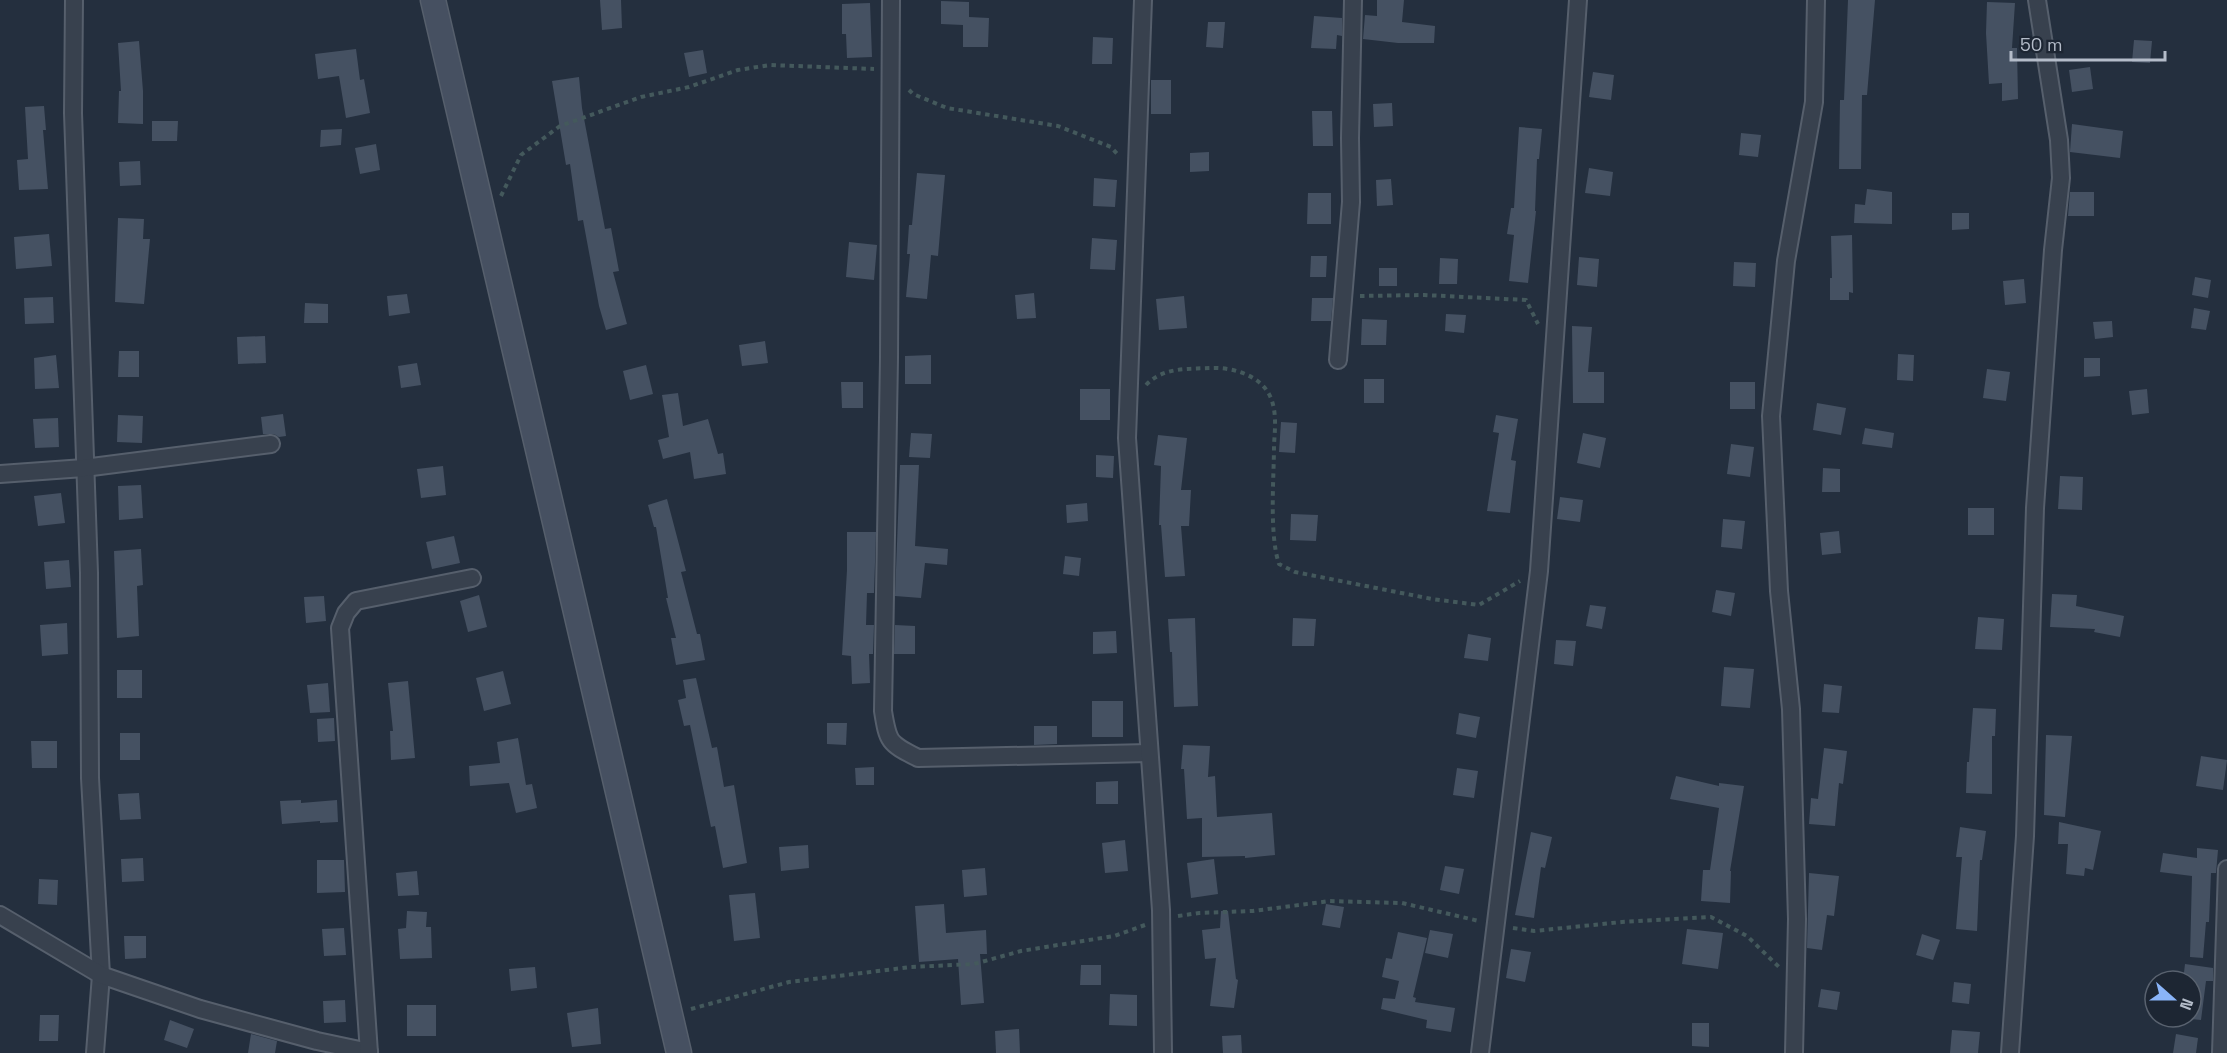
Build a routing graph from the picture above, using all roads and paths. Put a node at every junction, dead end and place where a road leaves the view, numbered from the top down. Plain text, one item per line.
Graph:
1 (74, 0) edge
2 (433, 0) edge
3 (891, 0) edge
4 (1143, 0) edge
5 (1353, 0) edge
6 (1578, 0) edge
7 (1816, 0) edge
8 (2037, 0) edge
9 (890, 70) junction
10 (1138, 178) junction
11 (501, 196) dead end
12 (1344, 290) junction
13 (1553, 351) junction
14 (1338, 360) dead end
15 (1129, 403) junction
16 (271, 444) dead end
17 (84, 468) junction
18 (0, 474) edge
19 (1539, 571) junction
20 (472, 578) dead end
21 (1149, 753) junction
22 (2227, 869) edge
23 (0, 915) edge
24 (1162, 919) junction
25 (1495, 925) junction
26 (101, 975) junction
27 (1796, 983) junction
28 (670, 1014) junction
29 (369, 1052) edge
30 (95, 1053) edge
31 (679, 1053) edge
32 (1163, 1053) edge
33 (1480, 1053) edge
34 (1794, 1053) edge
35 (2010, 1053) edge
36 (2221, 1053) edge

1 - 17 street
2 - 28 main road
3 - 9 street
4 - 10 street
5 - 12 street
6 - 13 street
7 - 27 street
8 - 35 street
9 - 10 path
9 - 11 path
9 - 21 street
10 - 15 street
12 - 13 path
12 - 14 street
13 - 19 street
15 - 19 path
15 - 21 street
16 - 17 street
17 - 18 street
17 - 26 street
19 - 25 street
20 - 29 street
21 - 24 street
22 - 36 street
23 - 26 street
24 - 25 path
24 - 28 path
24 - 32 street
25 - 27 path
25 - 33 street
26 - 29 street
26 - 30 street
27 - 34 street
28 - 31 main road

